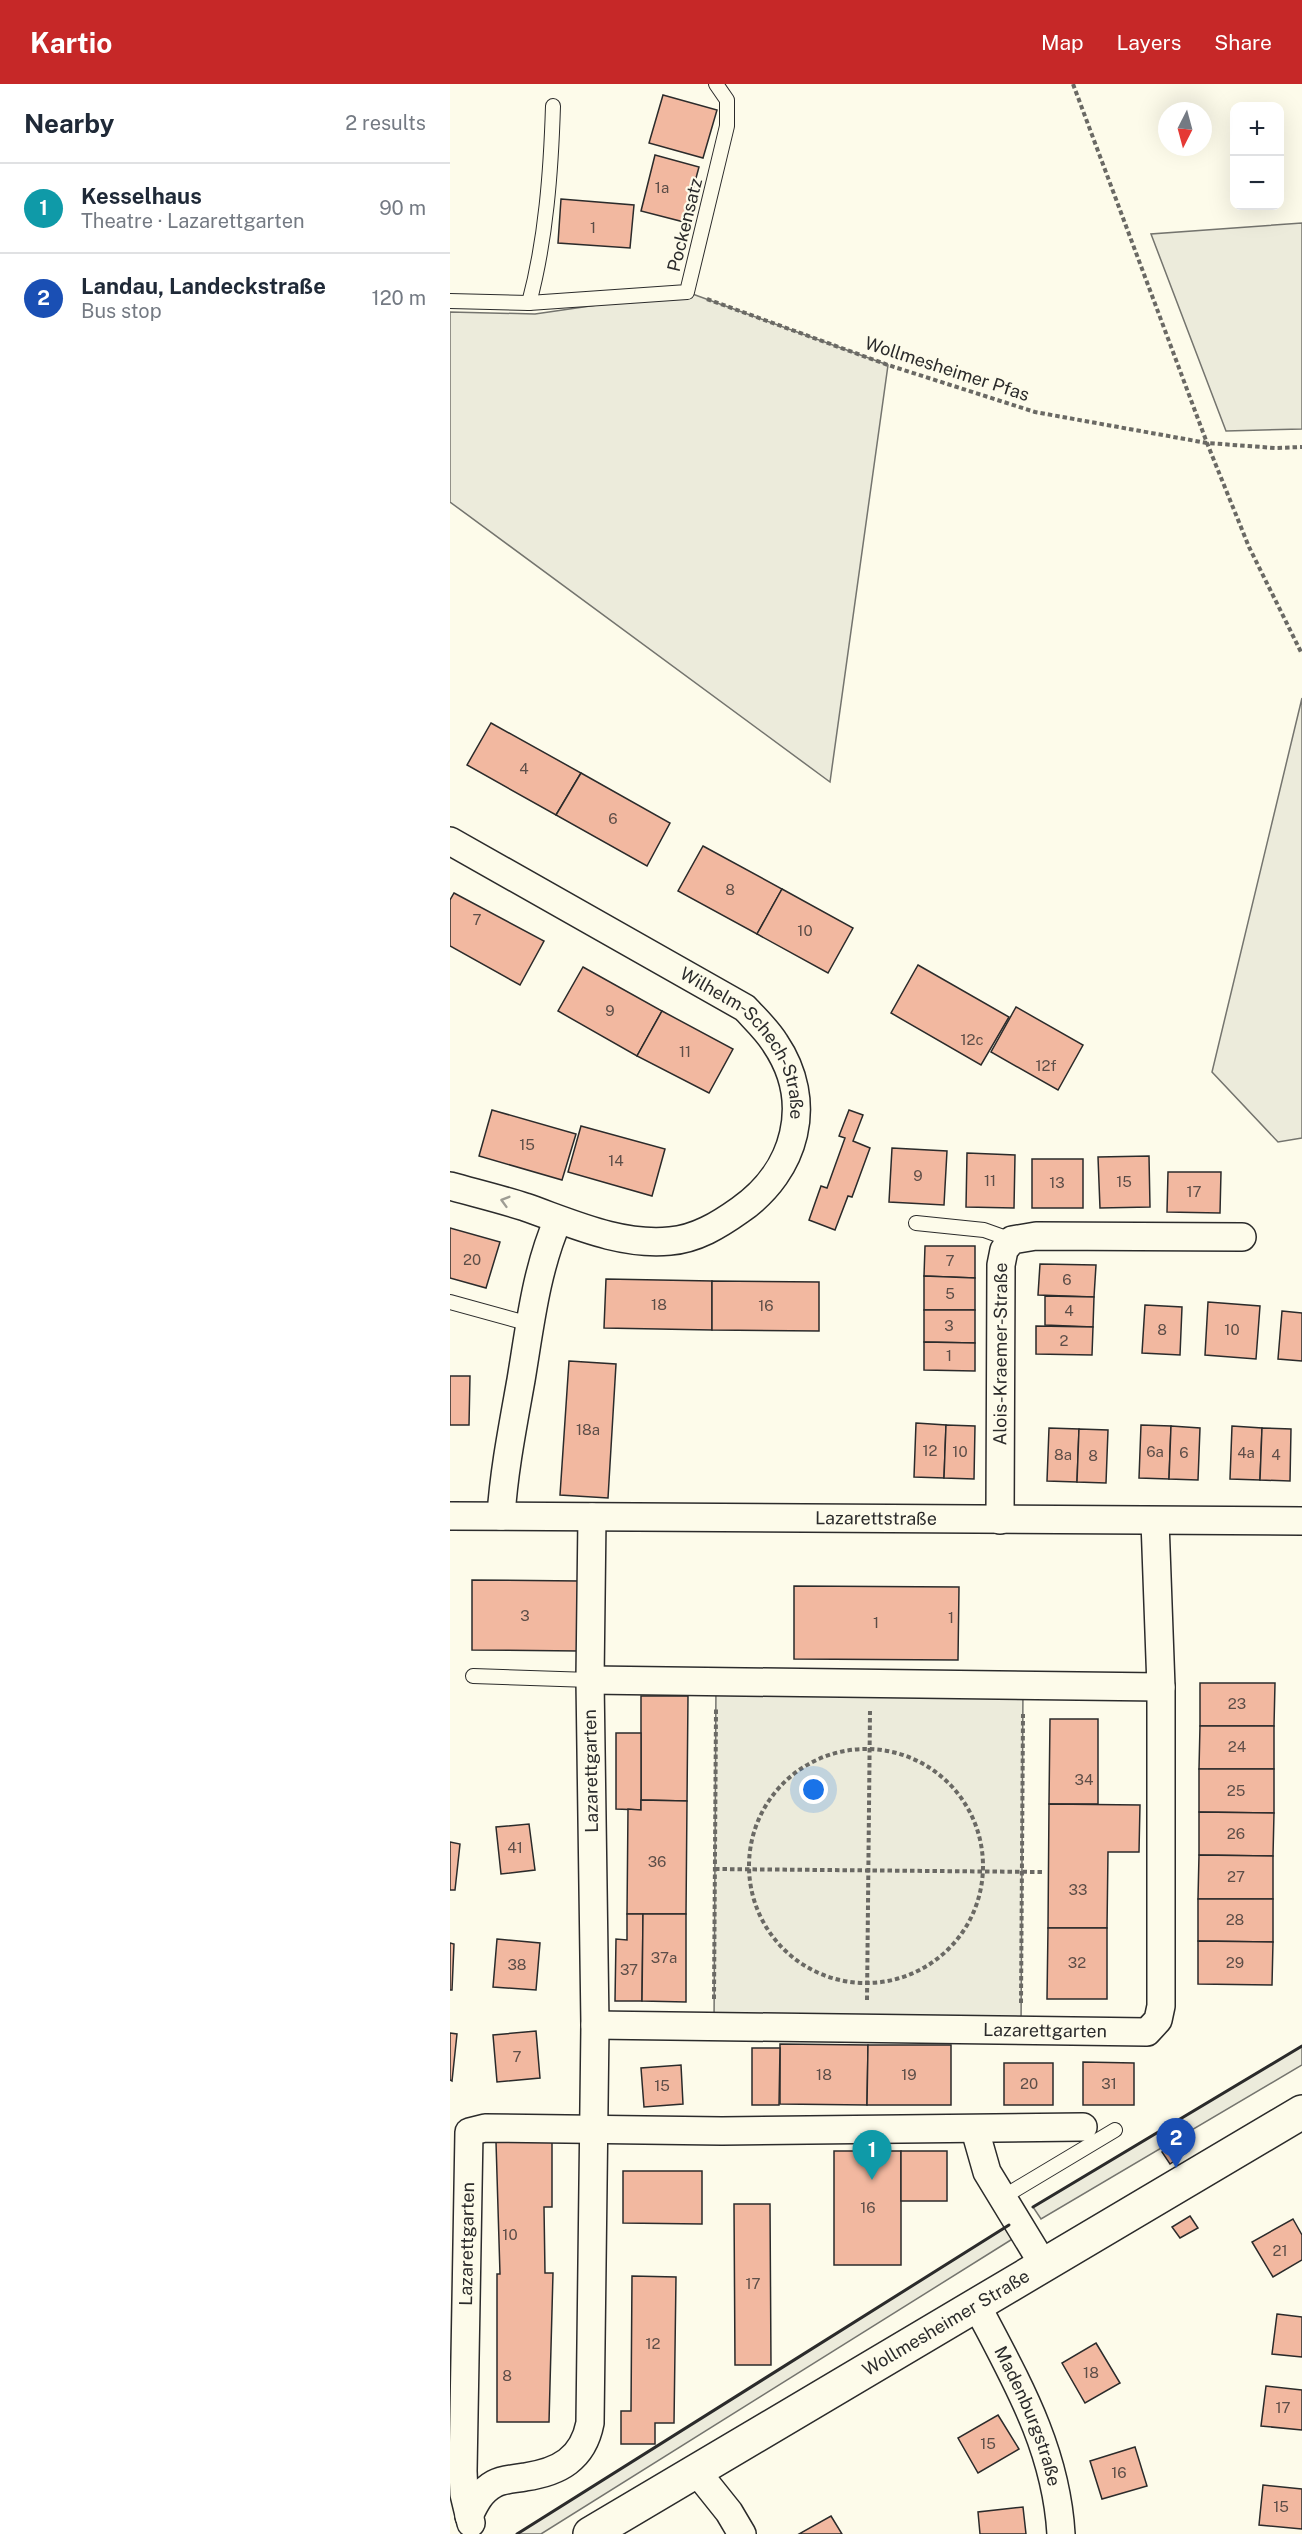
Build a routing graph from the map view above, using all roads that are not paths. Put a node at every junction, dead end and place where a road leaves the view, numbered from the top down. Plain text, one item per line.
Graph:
1 (716, 84) edge
2 (553, 106) dead end
3 (450, 301) edge
4 (529, 303) junction
5 (450, 841) edge
6 (450, 1186) edge
7 (558, 1220) junction
8 (916, 1223) dead end
9 (1242, 1237) dead end
10 (1012, 1240) junction
11 (450, 1302) edge
12 (530, 1324) junction
13 (450, 1516) edge
14 (501, 1516) junction
15 (592, 1517) junction
16 (1000, 1520) junction
17 (1155, 1521) junction
18 (1302, 1521) edge
19 (473, 1676) dead end
20 (590, 1680) junction
21 (1161, 1688) junction
22 (594, 2025) junction
23 (1302, 2112) edge
24 (1083, 2127) dead end
25 (594, 2130) junction
26 (975, 2130) junction
27 (1115, 2130) dead end
28 (1003, 2197) junction
29 (1043, 2264) junction
30 (976, 2304) junction
31 (697, 2472) junction
32 (472, 2525) edge
33 (590, 2534) edge
34 (742, 2534) edge
35 (1060, 2534) edge

1 - 4 lane, Pockensatz
2 - 4 lane
3 - 4 lane, Pockensatz
5 - 7 street, Wilhelm-Schech-Straße
7 -> 6 street, Wilhelm-Schech-Straße
7 - 12 street
8 - 10 lane
9 - 10 street, Alois-Kraemer-Straße
10 - 16 street, Alois-Kraemer-Straße
11 - 12 lane
12 - 14 street
13 - 14 street, Lazarettstraße
14 - 15 street, Lazarettstraße
15 - 16 street, Lazarettstraße
15 - 20 street, Lazarettgarten
16 - 17 street, Lazarettstraße
17 - 18 street, Lazarettstraße
17 - 21 street, Lazarettgarten
19 - 20 lane
20 - 21 street
20 - 22 street, Lazarettgarten
21 - 22 street, Lazarettgarten
22 - 25 street, Lazarettgarten
23 - 29 main road, Wollmesheimer Straße
24 - 26 street, Lazarettgarten
25 - 26 street, Lazarettgarten
25 - 32 street, Lazarettgarten
25 - 32 street, Lazarettgarten
26 - 28 street
27 - 28 lane
28 - 29 street
29 - 30 main road, Wollmesheimer Straße
30 - 31 main road, Wollmesheimer Straße
30 - 35 street, Madenburgstraße
31 - 33 main road, Wollmesheimer Straße
31 - 34 street

